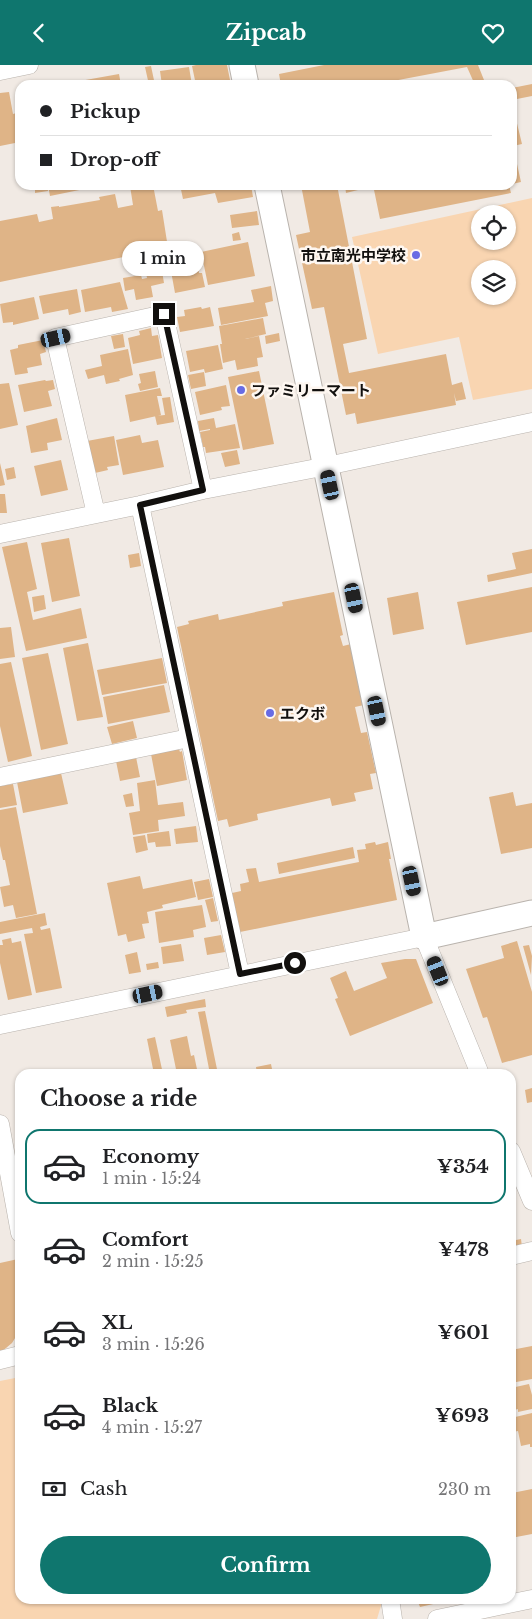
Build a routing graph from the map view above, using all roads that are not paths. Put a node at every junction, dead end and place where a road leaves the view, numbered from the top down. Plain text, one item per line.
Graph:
1 (242, 65) edge
2 (245, 80) edge
3 (269, 190) edge
4 (532, 422) edge
5 (327, 466) junction
6 (203, 490) junction
7 (140, 505) junction
8 (96, 514) junction
9 (0, 535) edge
10 (189, 738) junction
11 (0, 777) edge
12 (532, 913) edge
13 (424, 937) junction
14 (240, 974) junction
15 (0, 1025) edge
16 (478, 1069) edge
17 (0, 1124) edge
18 (516, 1163) edge
19 (532, 1201) edge
20 (15, 1206) edge
21 (532, 1251) edge
22 (516, 1255) edge
23 (15, 1356) edge
24 (0, 1360) edge
25 (532, 1599) edge
26 (516, 1602) edge
27 (391, 1604) edge
28 (508, 1604) edge
29 (394, 1619) edge
30 (437, 1619) edge

1 - 2 street
3 - 5 street
4 - 5 street
5 - 6 street
5 - 13 street
6 - 7 street
6 - 8 street
7 - 8 street
7 - 10 street
8 - 9 street
10 - 11 street
10 - 14 street
12 - 13 street
13 - 14 street
13 - 16 street
14 - 15 street
17 - 20 street
18 - 19 street
21 - 22 street
23 - 24 street
25 - 26 street
27 - 29 street
28 - 30 street

